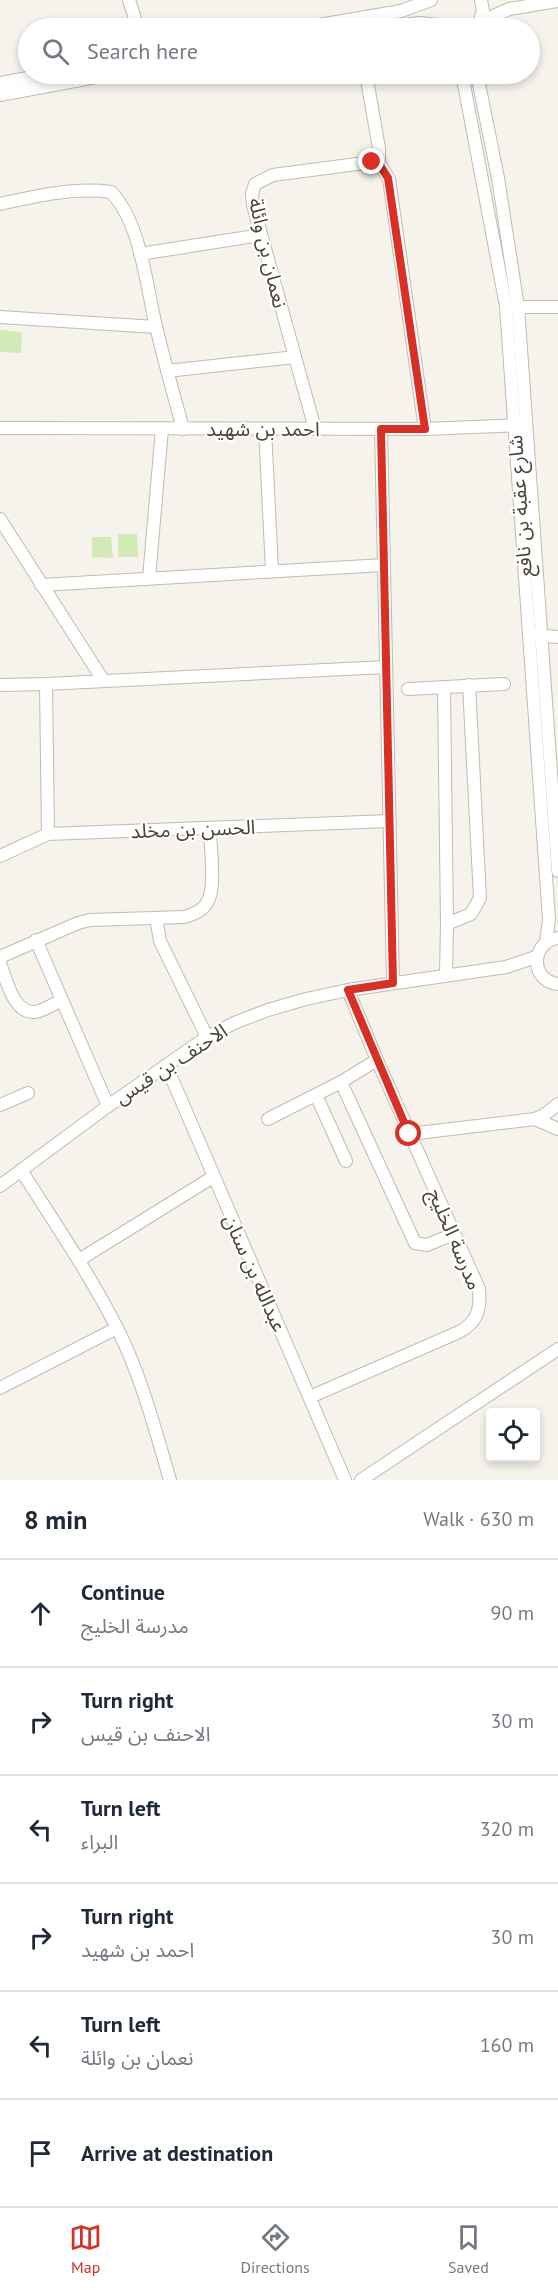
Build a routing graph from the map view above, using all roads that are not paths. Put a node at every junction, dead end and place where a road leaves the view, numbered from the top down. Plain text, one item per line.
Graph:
1 (129, 0) edge
2 (433, 0) edge
3 (482, 0) edge
4 (558, 1) edge
5 (135, 18) edge
6 (360, 18) edge
7 (434, 18) edge
8 (481, 18) edge
9 (493, 18) edge
10 (18, 80) edge
11 (0, 83) edge
12 (56, 84) edge
13 (368, 84) edge
14 (464, 84) edge
15 (479, 84) edge
16 (0, 94) edge
17 (379, 164) junction
18 (0, 204) edge
19 (261, 235) junction
20 (140, 254) junction
21 (512, 307) junction
22 (558, 307) edge
23 (0, 317) edge
24 (156, 327) junction
25 (295, 357) junction
26 (167, 371) junction
27 (520, 425) junction
28 (0, 428) edge
29 (162, 429) junction
30 (183, 429) junction
31 (265, 429) junction
32 (315, 429) junction
33 (381, 429) junction
34 (425, 429) junction
35 (0, 519) edge
36 (384, 565) junction
37 (272, 571) junction
38 (149, 579) junction
39 (41, 585) junction
40 (528, 631) junction
41 (542, 637) junction
42 (558, 637) edge
43 (386, 667) junction
44 (103, 680) junction
45 (1, 682) edge
46 (46, 684) junction
47 (504, 684) dead end
48 (469, 685) junction
49 (444, 687) junction
50 (408, 689) dead end
51 (390, 821) junction
52 (210, 828) junction
53 (48, 834) junction
54 (0, 856) edge
55 (558, 871) edge
56 (156, 918) junction
57 (447, 924) junction
58 (36, 940) junction
59 (552, 940) edge
60 (0, 957) edge
61 (536, 957) junction
62 (0, 963) edge
63 (506, 968) junction
64 (538, 970) junction
65 (446, 975) junction
66 (393, 983) junction
67 (556, 987) edge
68 (348, 990) junction
69 (62, 1000) junction
70 (207, 1037) junction
71 (377, 1060) junction
72 (166, 1065) junction
73 (341, 1082) junction
74 (28, 1093) dead end
75 (316, 1095) junction
76 (558, 1104) edge
77 (0, 1105) edge
78 (108, 1106) junction
79 (268, 1119) dead end
80 (534, 1119) junction
81 (558, 1129) edge
82 (409, 1134) junction
83 (346, 1161) dead end
84 (21, 1170) junction
85 (213, 1177) junction
86 (0, 1186) edge
87 (454, 1233) junction
88 (79, 1260) junction
89 (117, 1328) junction
90 (556, 1353) edge
91 (0, 1388) edge
92 (310, 1397) junction
93 (170, 1480) edge
94 (345, 1480) edge
95 (361, 1480) edge

1 - 5 street
2 - 6 street
2 - 7 street
3 - 8 street
4 - 9 street
10 - 11 street
12 - 16 street
13 - 17 street
14 - 21 street, شارع عقبة بن نافع
15 - 21 street, شارع عقبة بن نافع
17 - 19 street, نعمان بن وائلة
17 - 34 street
18 - 20 street
19 - 20 street
19 - 25 street, نعمان بن وائلة
20 - 24 street
21 - 22 street
21 - 27 street, شارع عقبة بن نافع
23 - 24 street
24 - 26 street
25 - 26 street
25 - 32 street, نعمان بن وائلة
26 - 30 street
27 - 34 street, احمد بن شهيد
27 - 40 street, شارع عقبة بن نافع
27 - 41 street, شارع عقبة بن نافع
28 - 29 street, احمد بن شهيد
29 - 30 street, احمد بن شهيد
29 - 38 street
30 - 31 street, احمد بن شهيد
31 - 32 street, احمد بن شهيد
31 - 37 street
32 - 33 street, احمد بن شهيد
33 - 34 street, احمد بن شهيد
33 - 36 street
35 - 39 street
36 - 37 street
36 - 43 street
37 - 38 street
38 - 39 street
39 - 44 street
40 - 41 street
40 - 59 street, شارع عقبة بن نافع
41 - 42 street
41 - 55 street, شارع عقبة بن نافع
43 - 44 street
43 - 51 street
44 - 46 street
45 - 46 street
46 - 53 street
47 - 48 street
48 - 49 street
48 - 57 street
49 - 50 street
49 - 57 street
51 - 52 street, الحسن بن مخلد
51 - 66 street
52 - 53 street, الحسن بن مخلد
52 - 56 street
53 - 54 street, الحسن بن مخلد
56 - 58 street
56 - 70 street
57 - 65 street
58 - 60 street
58 - 69 street
59 - 61 street
61 - 63 street, الاحنف بن قيس
61 - 64 street
62 - 69 street
63 - 64 street, الاحنف بن قيس
63 - 65 street, الاحنف بن قيس
64 - 67 street
65 - 66 street, الاحنف بن قيس
66 - 68 street, الاحنف بن قيس
68 - 70 street, الاحنف بن قيس
68 - 71 street, مدرسة الخليج
69 - 78 street
70 - 72 street, الاحنف بن قيس
71 - 73 street
71 - 82 street, مدرسة الخليج
72 - 78 street, الاحنف بن قيس
72 - 85 street, عبدالله بن سنان
73 - 75 street
73 - 87 street
74 - 77 street
75 - 79 street
75 - 83 street
76 - 80 street
78 - 84 street, الاحنف بن قيس
80 - 81 street
80 - 82 street
82 - 87 street, مدرسة الخليج
84 - 86 street, الاحنف بن قيس
84 - 88 street
85 - 88 street
85 - 92 street, عبدالله بن سنان
87 - 92 street, مدرسة الخليج
88 - 89 street
89 - 91 street
89 - 93 street
90 - 95 street
92 - 94 street, عبدالله بن سنان

